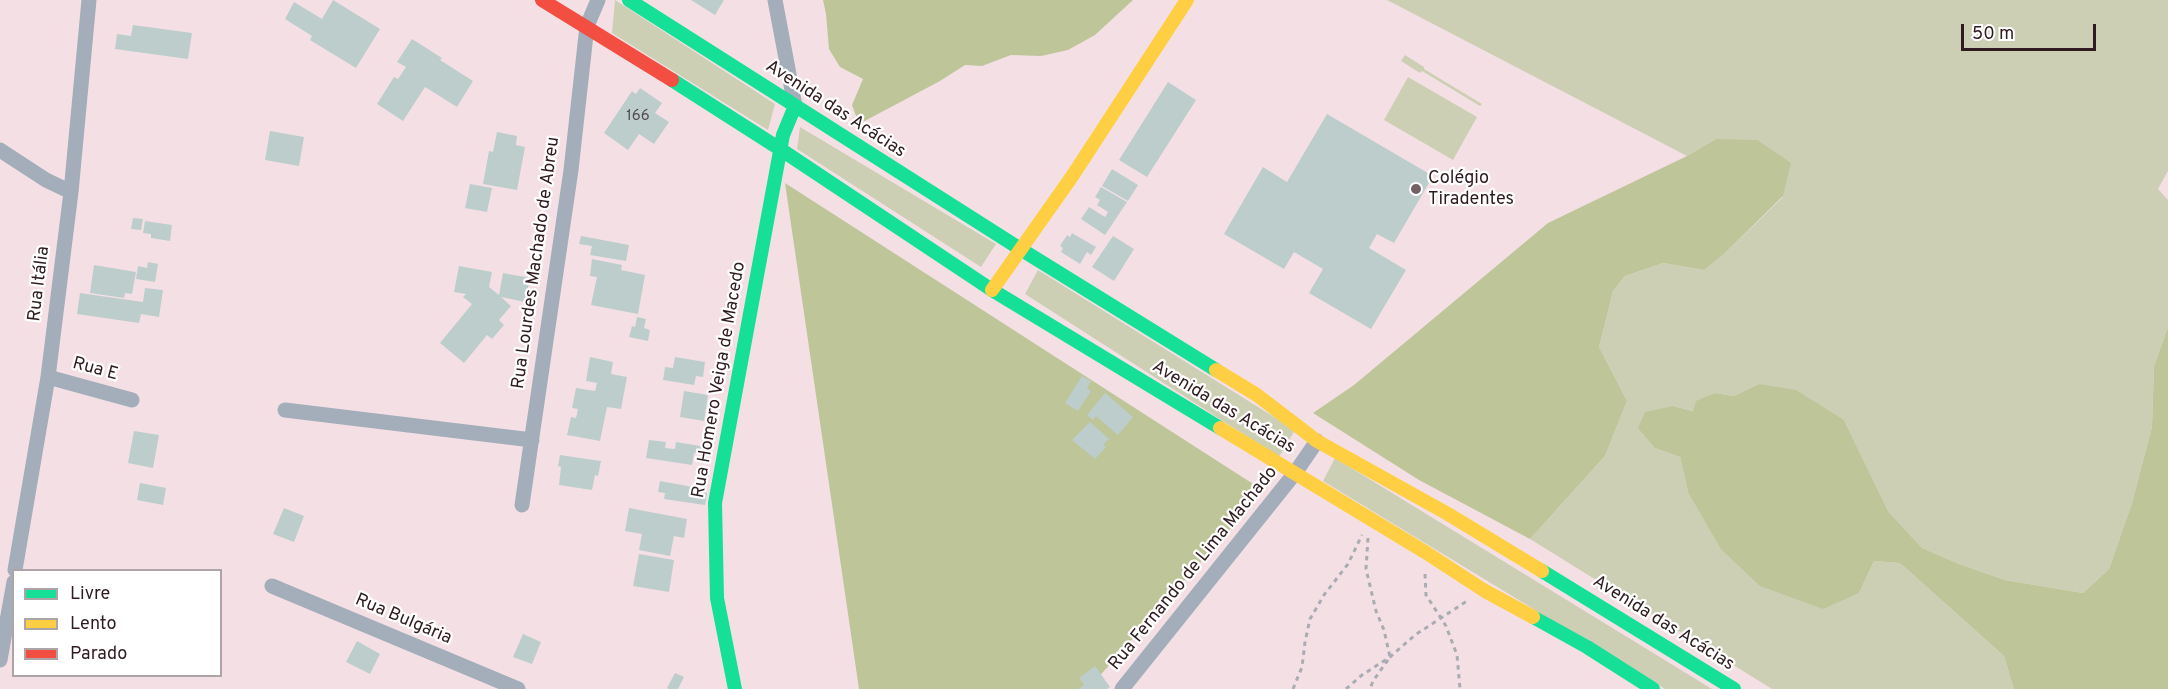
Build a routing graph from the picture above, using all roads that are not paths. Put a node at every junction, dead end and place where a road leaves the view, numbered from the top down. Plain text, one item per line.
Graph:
1 (89, 0) edge
2 (542, 0) edge
3 (598, 0) edge
4 (629, 0) edge
5 (775, 0) edge
6 (1187, 0) edge
7 (587, 26) junction
8 (795, 106) junction
9 (780, 149) junction
10 (0, 150) edge
11 (71, 192) junction
12 (1022, 250) junction
13 (992, 290) junction
14 (48, 377) junction
15 (132, 400) dead end
16 (285, 410) dead end
17 (532, 440) junction
18 (1317, 441) junction
19 (1295, 472) junction
20 (522, 505) dead end
21 (15, 569) edge
22 (272, 586) dead end
23 (12, 593) edge
24 (0, 660) edge
25 (518, 689) edge
26 (735, 689) edge
27 (1122, 689) edge
28 (1653, 689) edge
29 (1734, 689) edge

1 - 11 street, Rua Itália
2 - 7 street, Avenida das Acácias
3 - 7 street, Rua Lourdes Machado de Abreu
4 - 8 street, Avenida das Acácias
5 - 8 street
6 - 12 street
7 - 9 street, Avenida das Acácias
7 - 17 street, Rua Lourdes Machado de Abreu
8 - 9 street
8 - 12 street, Avenida das Acácias
9 - 13 street, Avenida das Acácias
9 - 26 street, Rua Homero Veiga de Macedo
10 - 11 street
11 - 14 street, Rua Itália
12 - 13 street
12 - 18 street, Avenida das Acácias
13 - 19 street, Avenida das Acácias
14 - 15 street, Rua E
14 - 21 street, Rua Itália
16 - 17 street
17 - 20 street, Rua Lourdes Machado de Abreu
18 - 19 street, Rua Fernando de Lima Machado
18 - 29 street, Avenida das Acácias
19 - 27 street, Rua Fernando de Lima Machado
19 - 28 street, Avenida das Acácias
22 - 25 street, Rua Bulgária
23 - 24 street

